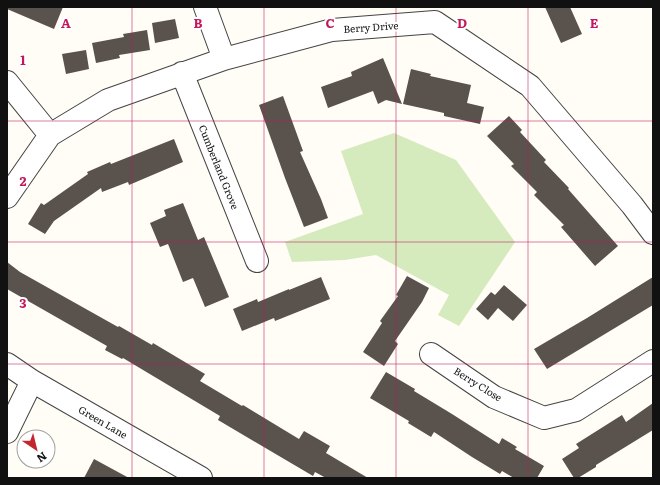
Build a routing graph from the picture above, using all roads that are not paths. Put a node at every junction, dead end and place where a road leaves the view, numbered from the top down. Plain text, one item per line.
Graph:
1 (205, 7) edge
2 (439, 15) edge
3 (224, 59) junction
4 (182, 74) junction
5 (7, 82) edge
6 (50, 135) junction
7 (7, 197) edge
8 (653, 233) edge
9 (257, 261) dead end
10 (432, 354) dead end
11 (653, 361) edge
12 (7, 364) edge
13 (32, 381) junction
14 (7, 432) edge
15 (201, 478) edge

1 - 3 street
2 - 3 street, Berry Drive
2 - 8 street, Berry Drive
3 - 4 street, Berry Drive
4 - 6 street, Berry Drive
4 - 9 street, Cumberland Grove
5 - 6 street
6 - 7 street, Berry Drive
10 - 11 street, Berry Close
12 - 13 street, Green Lane
13 - 14 street
13 - 15 street, Green Lane

